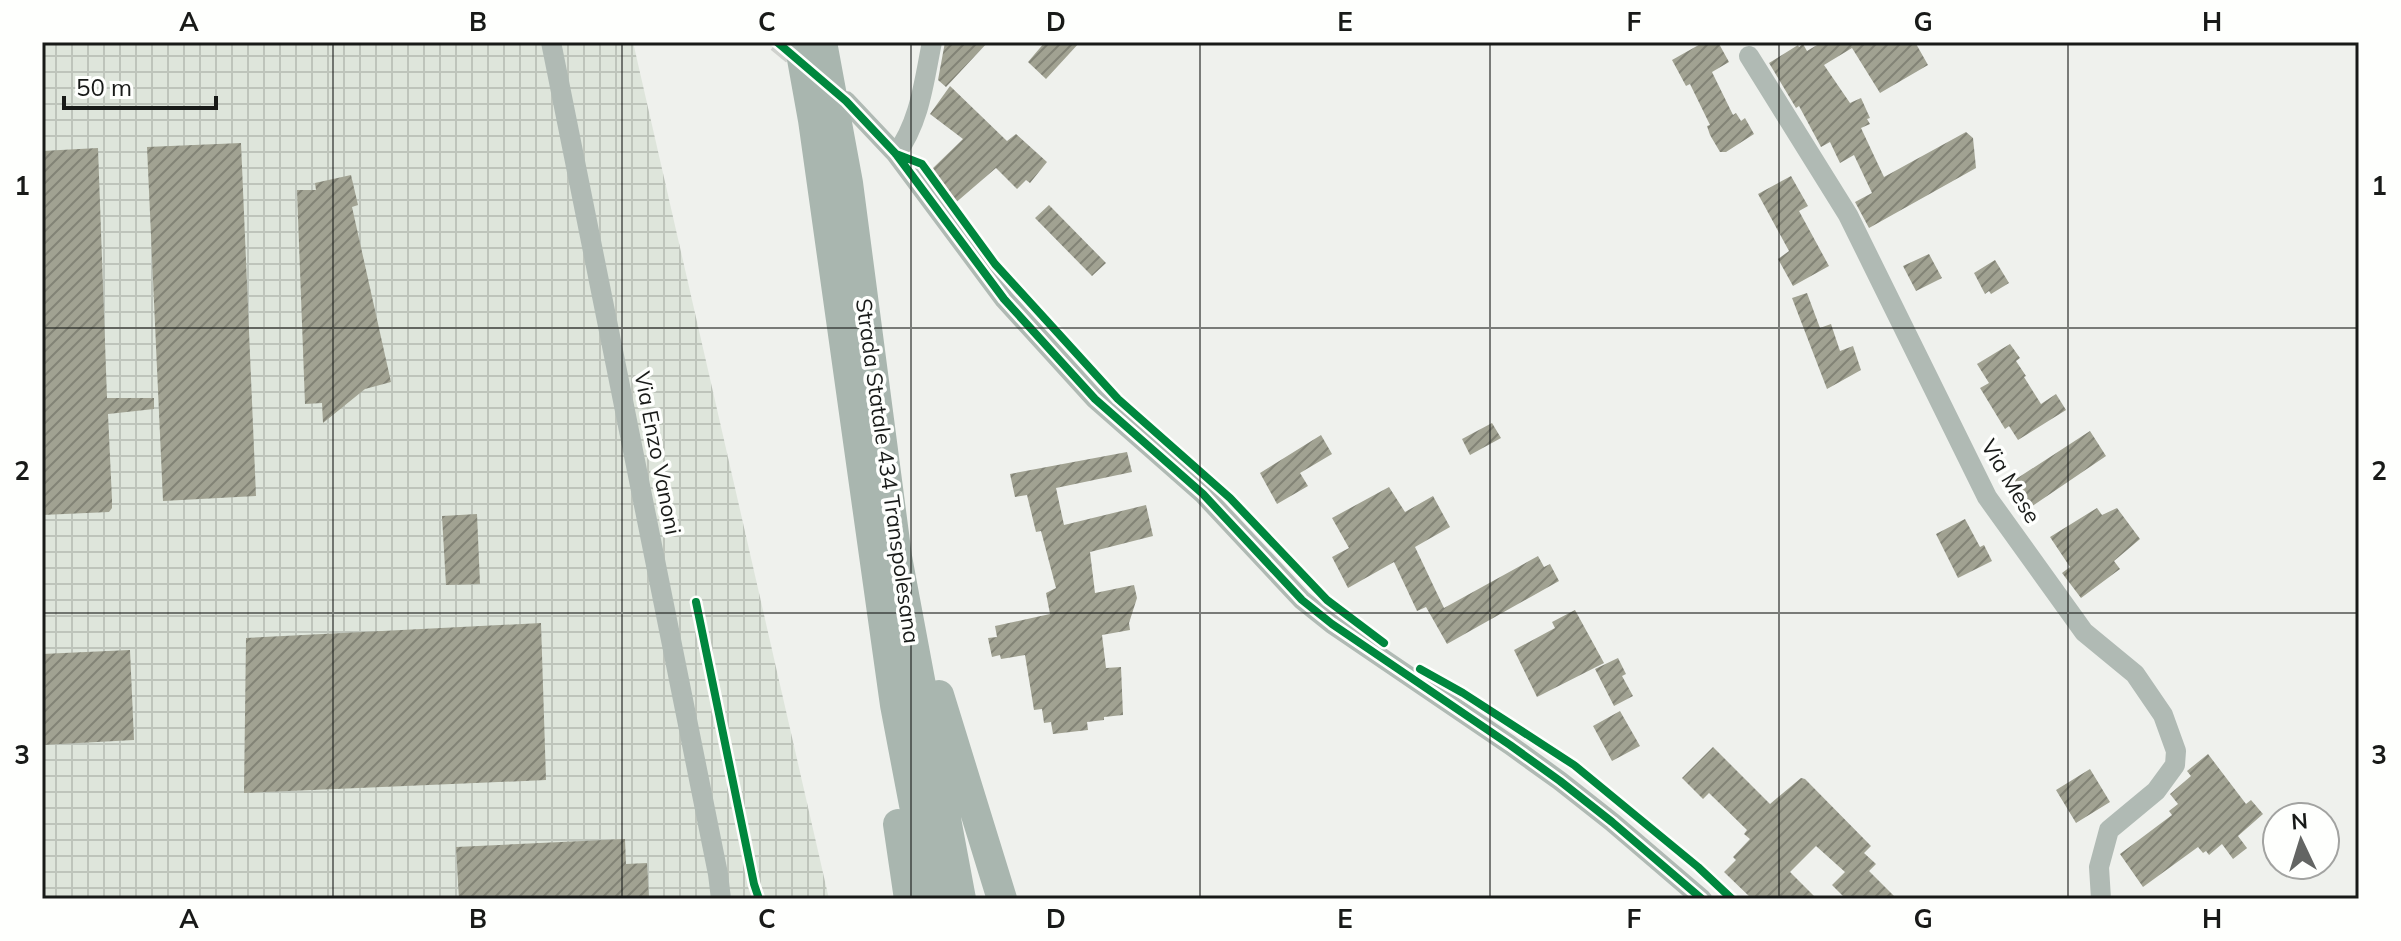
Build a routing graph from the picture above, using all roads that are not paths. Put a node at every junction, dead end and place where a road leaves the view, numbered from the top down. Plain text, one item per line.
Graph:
1 (551, 42) edge
2 (799, 42) tunnel mouth
3 (822, 42) tunnel mouth
4 (932, 42) edge
5 (1749, 56) dead end
6 (846, 101) dead end
7 (896, 154) junction
8 (897, 557) junction
9 (895, 705) junction
10 (724, 899) edge
11 (909, 899) edge
12 (932, 899) edge
13 (961, 899) edge
14 (1002, 899) edge
15 (1702, 899) edge
16 (2101, 899) edge

1 - 10 street, Via Enzo Vanoni
2 - 9 highway, Strada Statale 434 Transpolesana
3 - 8 highway, Strada Statale 434 Transpolesana
4 - 7 street
5 - 16 street, Via Mese
6 - 7 street
7 - 15 street
8 - 13 highway, Strada Statale 434 Transpolesana
8 - 14 highway
9 - 11 highway
9 - 12 highway, Strada Statale 434 Transpolesana

